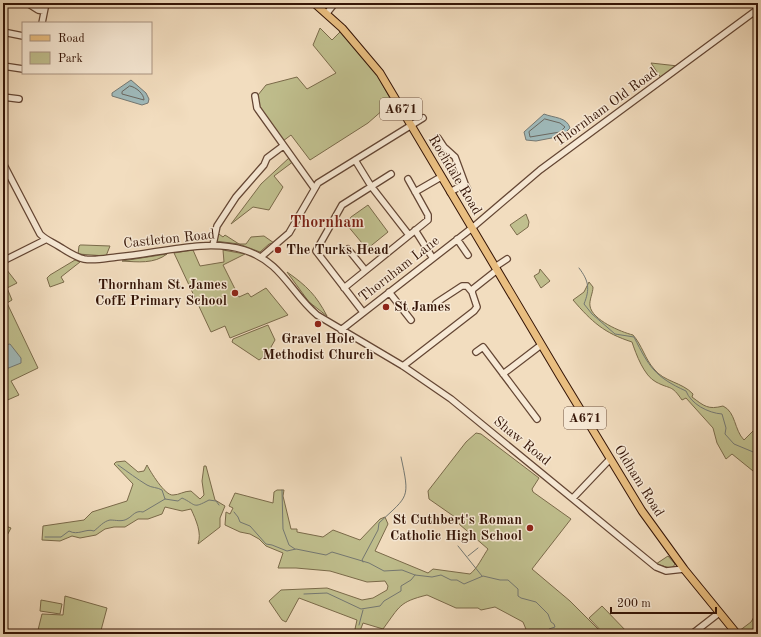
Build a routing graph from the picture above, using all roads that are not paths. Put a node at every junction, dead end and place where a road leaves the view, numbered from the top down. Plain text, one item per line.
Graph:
1 (27, 3) edge
2 (46, 3) edge
3 (314, 3) edge
4 (335, 3) edge
5 (758, 9) edge
6 (44, 11) junction
7 (327, 13) junction
8 (42, 22) edge
9 (3, 32) edge
10 (22, 36) edge
11 (3, 66) edge
12 (22, 70) edge
13 (255, 96) dead end
14 (3, 97) edge
15 (19, 99) dead end
16 (423, 118) dead end
17 (410, 126) junction
18 (438, 138) dead end
19 (283, 146) junction
20 (355, 160) junction
21 (3, 163) edge
22 (391, 174) dead end
23 (441, 177) junction
24 (408, 179) dead end
25 (465, 184) junction
26 (371, 186) junction
27 (314, 188) junction
28 (468, 190) dead end
29 (415, 192) junction
30 (450, 192) junction
31 (472, 228) junction
32 (415, 230) junction
33 (409, 235) junction
34 (457, 239) junction
35 (45, 240) junction
36 (213, 245) junction
37 (348, 249) dead end
38 (468, 256) dead end
39 (432, 257) junction
40 (261, 258) junction
41 (507, 259) dead end
42 (3, 261) edge
43 (496, 268) junction
44 (365, 270) junction
45 (344, 288) junction
46 (389, 292) junction
47 (472, 292) junction
48 (436, 303) dead end
49 (363, 312) junction
50 (408, 319) dead end
51 (341, 330) junction
52 (541, 345) junction
53 (476, 352) dead end
54 (403, 366) junction
55 (503, 374) junction
56 (537, 420) dead end
57 (610, 459) junction
58 (573, 498) junction
59 (684, 569) junction
60 (719, 613) junction
61 (692, 634) edge
62 (737, 634) edge

1 - 6 street
2 - 6 street
3 - 7 main road, Rochdale Road / A671
4 - 7 street
5 - 31 street, Thornham Old Road
6 - 8 street
7 - 17 main road, Rochdale Road / A671
9 - 10 street
11 - 12 street
13 - 19 street
14 - 15 street
16 - 17 street
17 - 20 street
17 - 23 main road, Rochdale Road / A671
18 - 25 street
19 - 27 street
19 - 36 street
20 - 26 street
20 - 27 street
21 - 35 street
22 - 26 street
23 - 29 street
23 - 30 main road, Rochdale Road / A671
24 - 29 street
25 - 28 street
25 - 30 street
26 - 33 street
26 - 45 street
27 - 40 street
29 - 32 street
30 - 31 main road, Rochdale Road / A671
31 - 34 street, Thornham Lane
31 - 43 main road, Oldham Road / A671
32 - 33 street
32 - 39 street
33 - 44 street
34 - 38 street
34 - 39 street, Thornham Lane
35 - 36 street, Castleton Road
35 - 42 street
36 - 40 street, Castleton Road
37 - 44 street
39 - 46 street, Thornham Lane
40 - 51 street, Castleton Road
41 - 43 street
43 - 47 street
43 - 52 main road, Oldham Road / A671
44 - 45 street
45 - 49 street
46 - 49 street, Thornham Lane
46 - 50 street
47 - 48 street
47 - 54 street
49 - 51 street, Thornham Lane
51 - 54 street, Shaw Road
52 - 55 street
52 - 57 main road, Oldham Road / A671
53 - 55 street
54 - 58 street, Shaw Road
55 - 56 street
57 - 58 street
57 - 59 main road, Oldham Road / A671
58 - 59 street, Shaw Road
59 - 60 main road, Oldham Road / A671
60 - 61 street
60 - 62 main road, Oldham Road / A671

